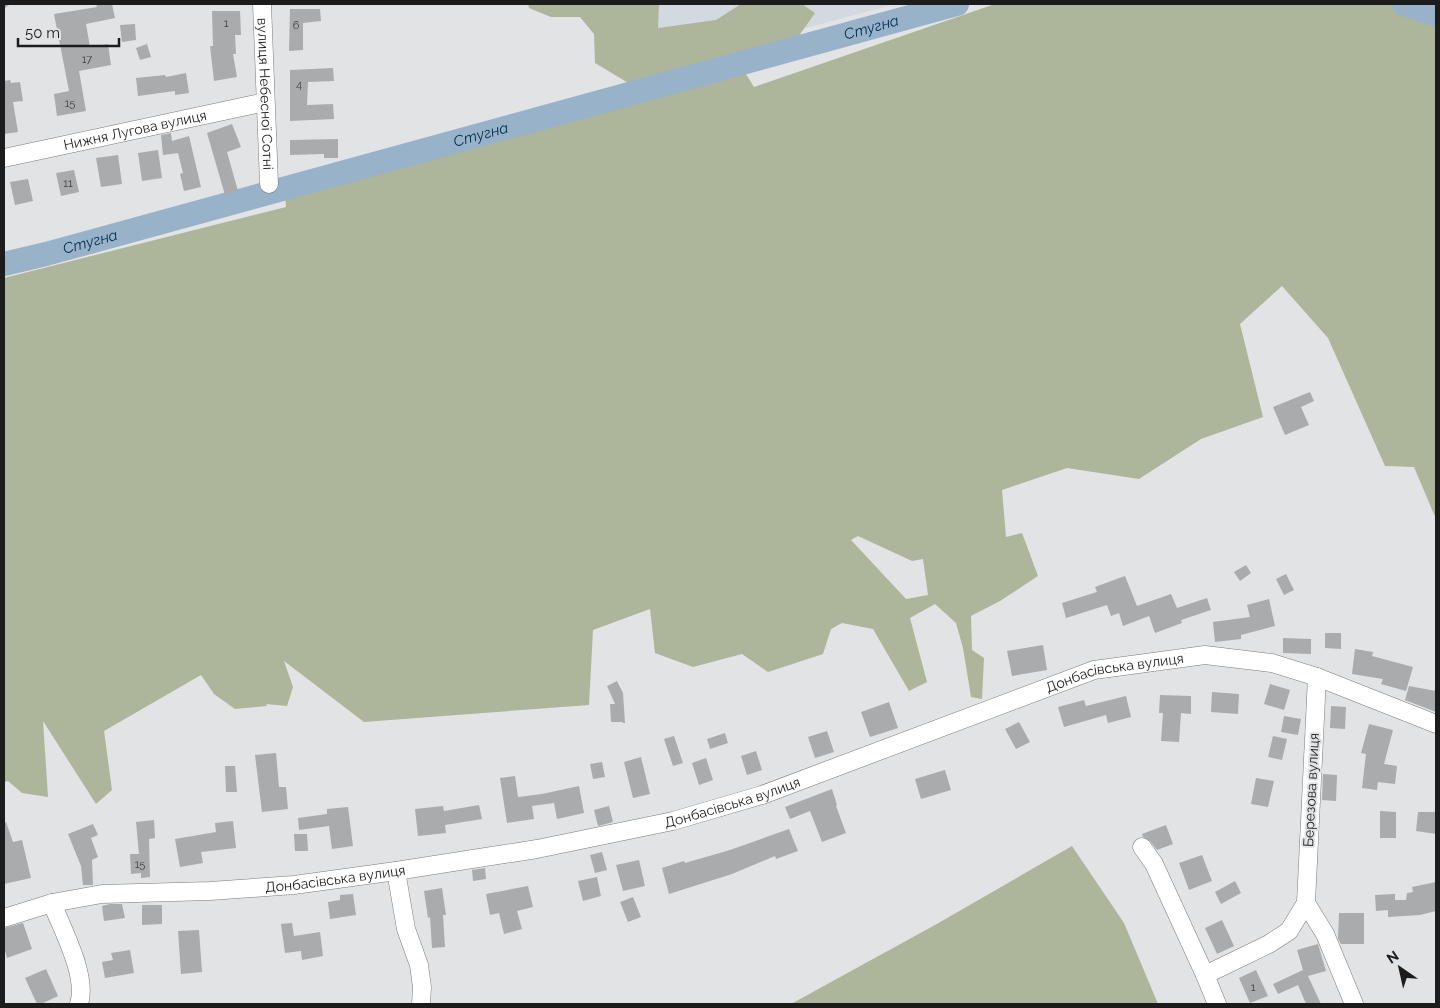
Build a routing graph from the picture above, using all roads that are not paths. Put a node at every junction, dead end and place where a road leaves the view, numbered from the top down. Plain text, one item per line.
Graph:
1 (262, 4) edge
2 (266, 102) junction
3 (4, 158) edge
4 (269, 184) dead end
5 (1317, 677) junction
6 (1436, 724) edge
7 (1142, 847) dead end
8 (396, 871) junction
9 (52, 903) junction
10 (1306, 903) junction
11 (4, 918) edge
12 (1205, 976) junction
13 (79, 1004) edge
14 (421, 1004) edge
15 (1217, 1004) edge
16 (1354, 1004) edge

1 - 2 street, вулиця Небесної Сотні
2 - 3 street, Нижня Лугова вулиця
2 - 4 street, вулиця Небесної Сотні
5 - 6 street, Донбасівська вулиця
5 - 8 street, Донбасівська вулиця
5 - 10 street, Березова вулиця
7 - 12 street
8 - 9 street, Донбасівська вулиця
8 - 14 street
9 - 11 street, Донбасівська вулиця
9 - 13 street
10 - 12 street, Березова вулиця
10 - 16 street
12 - 15 street

